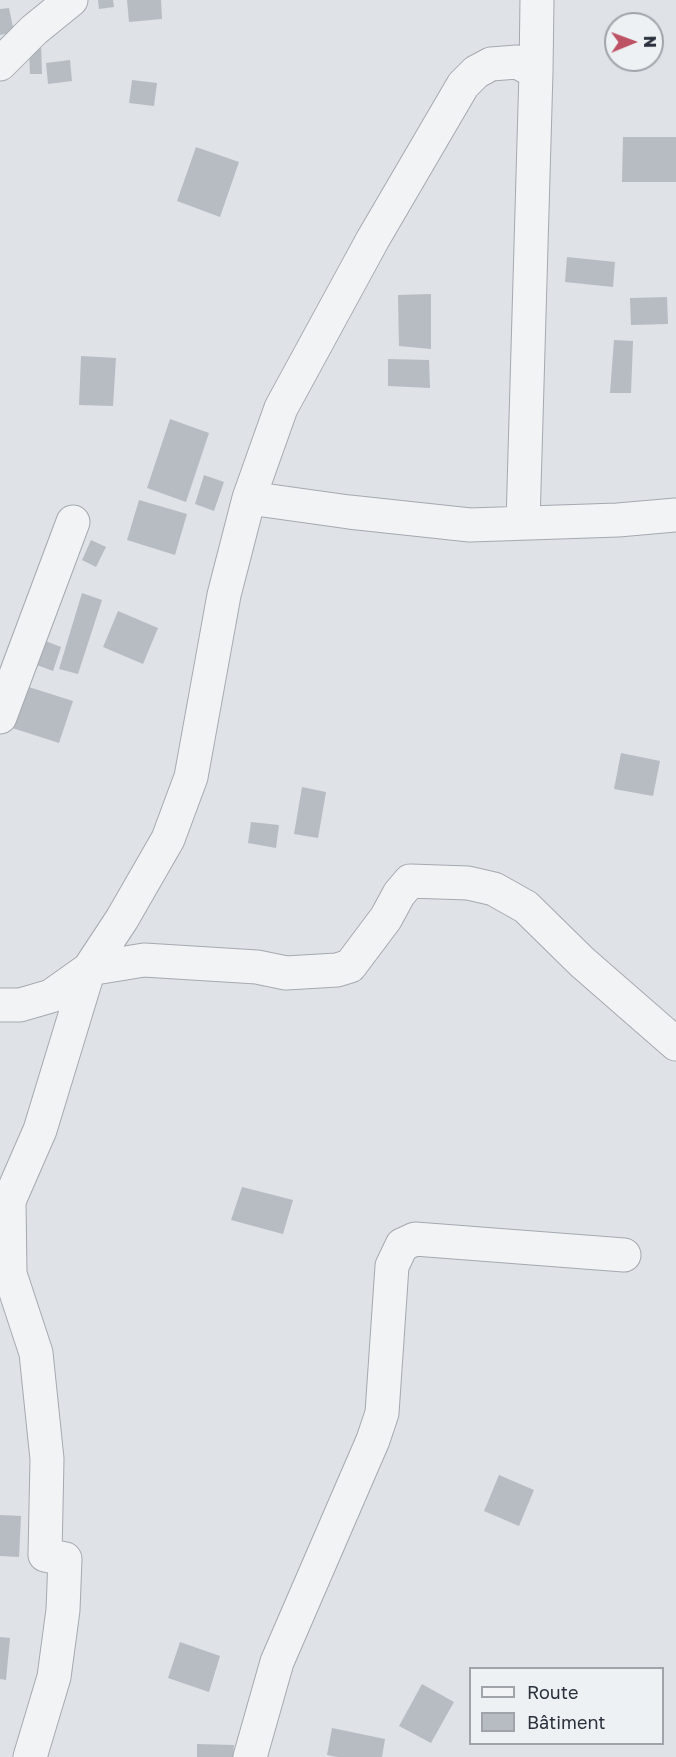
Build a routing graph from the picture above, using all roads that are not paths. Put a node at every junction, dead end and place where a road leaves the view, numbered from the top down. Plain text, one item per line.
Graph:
1 (71, 0) edge
2 (537, 0) edge
3 (0, 64) edge
4 (536, 72) junction
5 (249, 498) junction
6 (676, 515) edge
7 (73, 522) dead end
8 (523, 523) junction
9 (0, 717) edge
10 (89, 969) junction
11 (0, 1005) edge
12 (676, 1044) edge
13 (624, 1255) dead end
14 (30, 1757) edge
15 (250, 1757) edge

1 - 3 street
2 - 4 street
4 - 5 street
4 - 8 street
5 - 8 street
5 - 10 street
6 - 8 street
7 - 9 street
10 - 11 street
10 - 12 street
10 - 14 street
13 - 15 street

